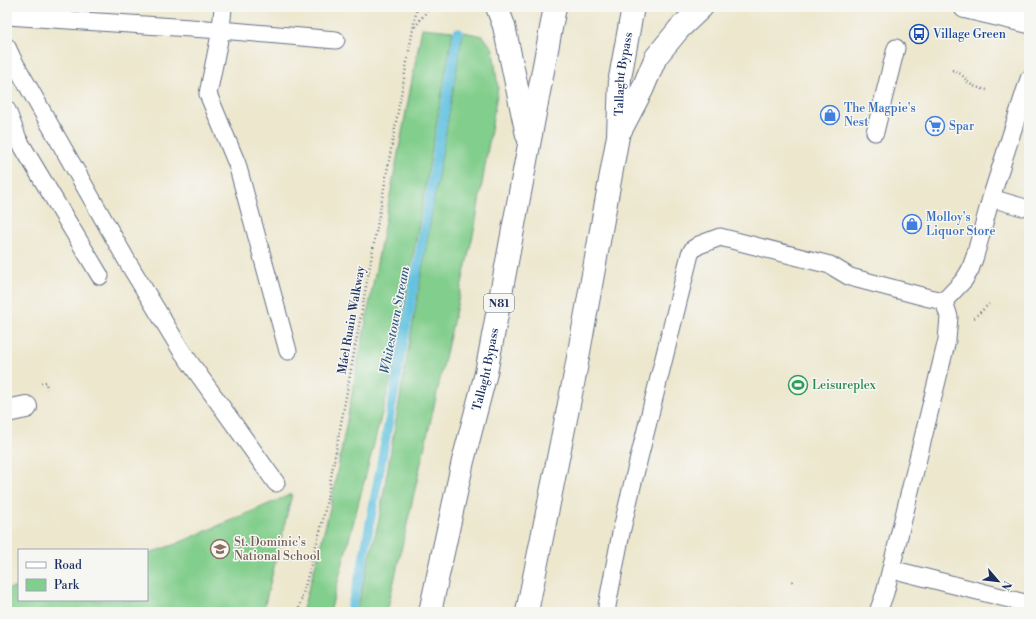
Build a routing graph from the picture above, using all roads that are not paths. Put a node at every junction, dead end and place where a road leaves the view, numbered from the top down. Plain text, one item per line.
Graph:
1 (223, 7) edge
2 (497, 7) edge
3 (555, 7) edge
4 (633, 7) edge
5 (702, 7) edge
6 (965, 7) edge
7 (7, 16) edge
8 (1029, 22) edge
9 (221, 30) junction
10 (336, 40) dead end
11 (7, 47) edge
12 (896, 48) dead end
13 (1029, 79) edge
14 (7, 110) edge
15 (875, 132) dead end
16 (618, 136) junction
17 (529, 144) junction
18 (991, 198) junction
19 (1022, 207) dead end
20 (100, 276) dead end
21 (944, 301) junction
22 (288, 351) dead end
23 (276, 483) dead end
24 (891, 568) junction
25 (1027, 604) edge
26 (430, 612) edge
27 (527, 612) edge
28 (607, 612) edge
29 (878, 612) edge

1 - 9 lane
2 - 17 main road
3 - 17 main road, Tallaght Bypass / N81
4 - 16 main road, Tallaght Bypass
5 - 16 main road
6 - 8 main road
7 - 9 lane
9 - 10 lane
9 - 22 lane
11 - 23 lane
12 - 15 lane
13 - 18 lane
14 - 20 lane
16 - 27 main road, Tallaght Bypass
17 - 26 main road, Tallaght Bypass / N81
18 - 19 lane
18 - 21 lane
21 - 24 lane
21 - 28 lane
24 - 25 lane
24 - 29 lane

